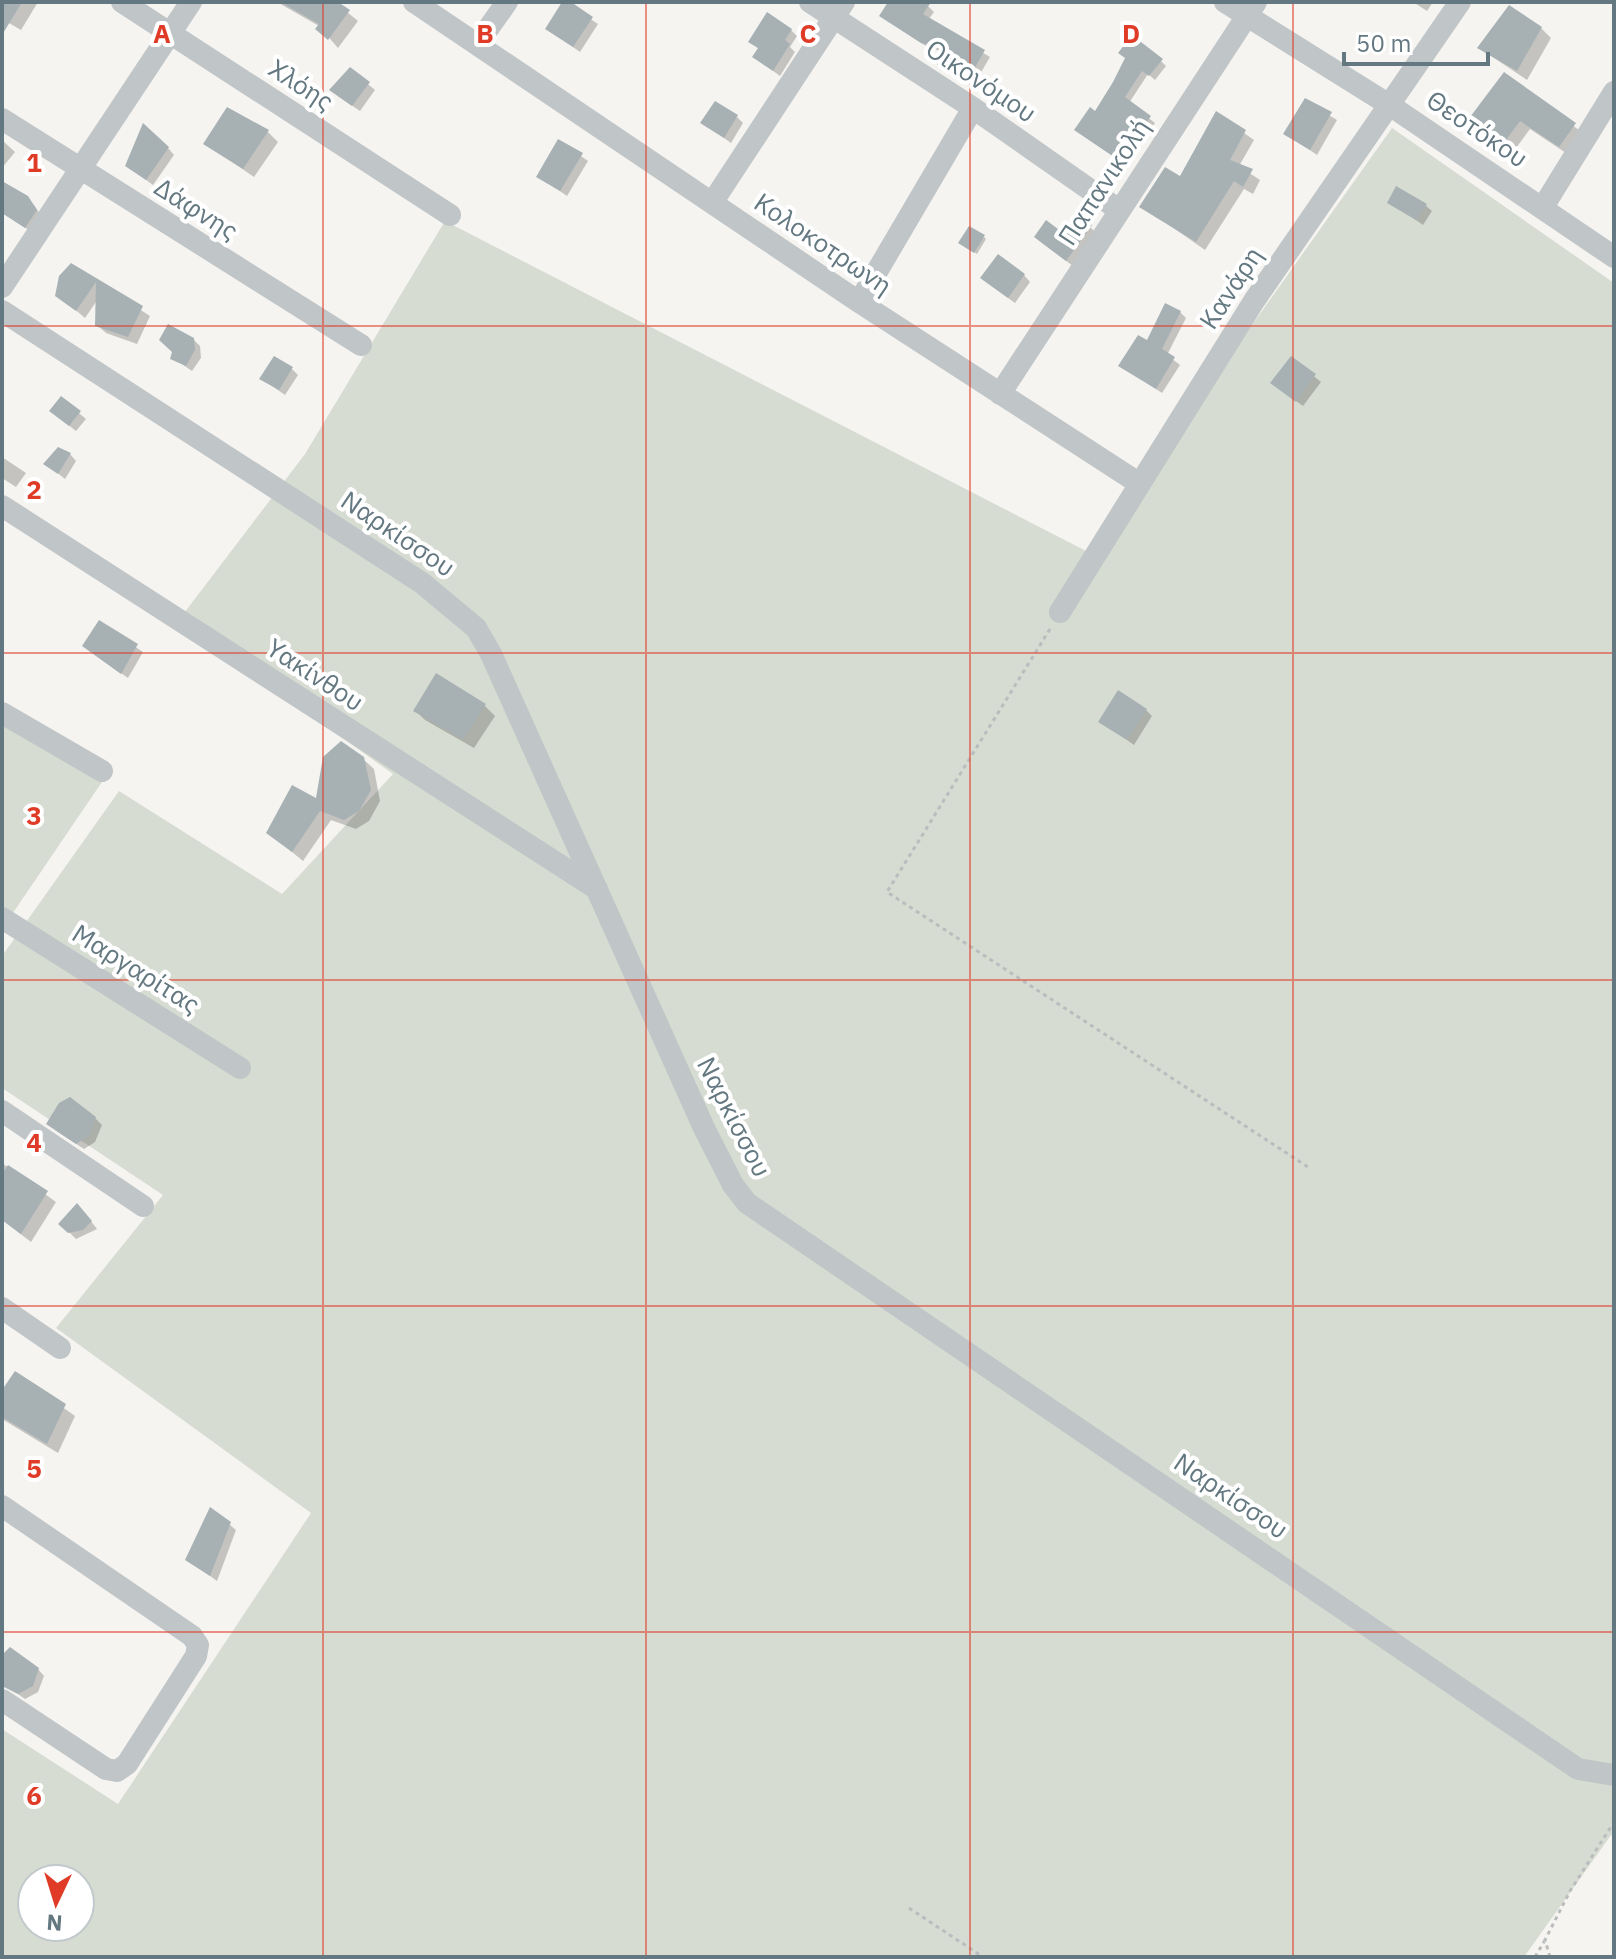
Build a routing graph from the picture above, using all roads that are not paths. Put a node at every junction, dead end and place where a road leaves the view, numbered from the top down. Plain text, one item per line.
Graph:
1 (122, 2) edge
2 (191, 2) edge
3 (414, 2) edge
4 (507, 2) edge
5 (810, 2) edge
6 (1225, 2) edge
7 (1460, 2) edge
8 (838, 10) edge
9 (1251, 10) edge
10 (170, 33) junction
11 (478, 43) junction
12 (1614, 92) edge
13 (1391, 106) junction
14 (973, 108) junction
15 (2, 119) edge
16 (80, 169) junction
17 (712, 203) junction
18 (1543, 207) junction
19 (1119, 210) junction
20 (450, 215) dead end
21 (1614, 257) edge
22 (2, 287) edge
23 (859, 302) junction
24 (2, 311) edge
25 (361, 345) dead end
26 (1000, 394) junction
27 (1140, 484) junction
28 (2, 506) edge
29 (1060, 612) road end
30 (2, 713) edge
31 (102, 771) dead end
32 (598, 890) junction
33 (2, 918) edge
34 (240, 1068) dead end
35 (2, 1111) edge
36 (143, 1206) dead end
37 (2, 1308) edge
38 (60, 1348) dead end
39 (2, 1506) edge
40 (2, 1700) edge
41 (1614, 1775) edge

1 - 10 street, Χλόης
2 - 10 street
3 - 11 street, Κολοκοτρωνη
4 - 11 street
5 - 8 street, Οικονόμου
6 - 9 street, Θεοτόκου
7 - 13 street, Κανάρη
8 - 14 street, Οικονόμου
8 - 17 street
9 - 13 street, Θεοτόκου
9 - 19 street, Παπανικολή
10 - 16 street
10 - 20 street, Χλόης
11 - 17 street, Κολοκοτρωνη
12 - 18 street
13 - 18 street, Θεοτόκου
13 - 27 street, Κανάρη
14 - 19 street, Οικονόμου
14 - 23 street
15 - 16 street, Δάφνης
16 - 22 street
16 - 25 street, Δάφνης
17 - 23 street, Κολοκοτρωνη
18 - 21 street, Θεοτόκου
19 - 26 street, Παπανικολή
23 - 26 street, Κολοκοτρωνη
24 - 32 street, Ναρκίσσου
26 - 27 street, Κολοκοτρωνη
27 - 29 street, Κανάρη
28 - 32 street, Υακίνθου
30 - 31 street
32 - 41 street, Ναρκίσσου
33 - 34 street, Μαργαρίτας
35 - 36 street
37 - 38 street
39 - 40 street

